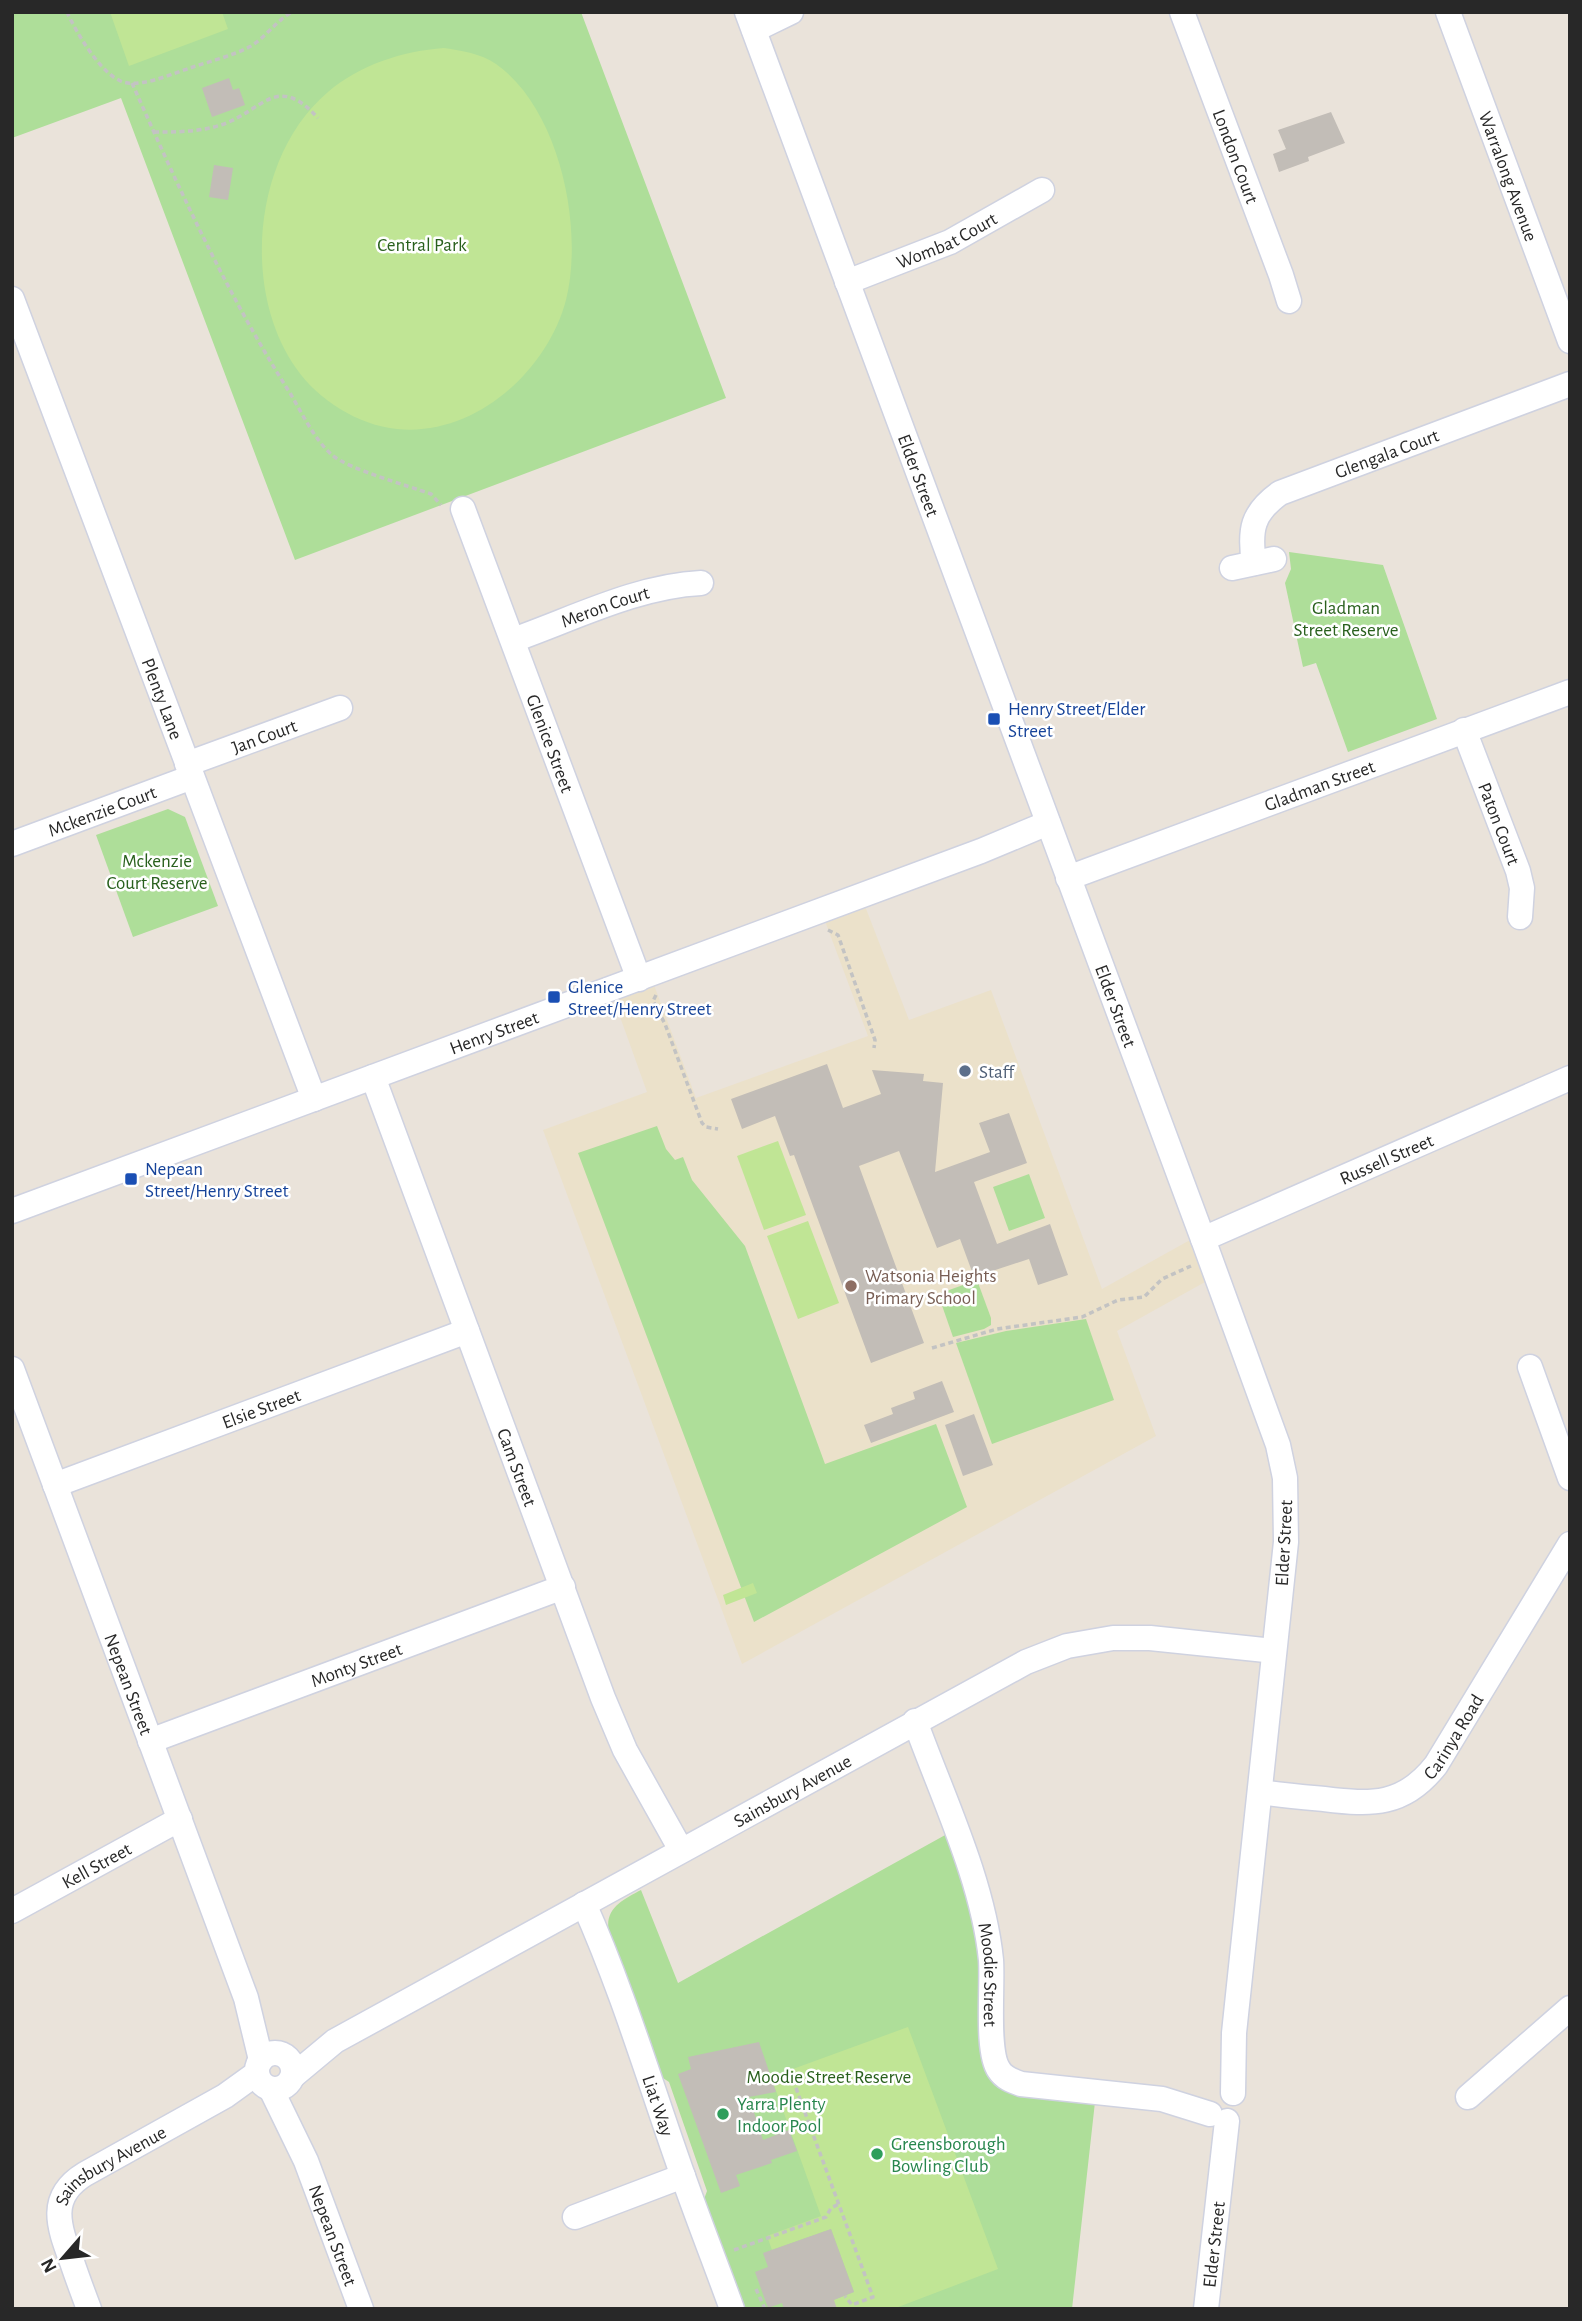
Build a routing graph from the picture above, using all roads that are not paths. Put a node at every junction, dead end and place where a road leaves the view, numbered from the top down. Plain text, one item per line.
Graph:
1 (791, 12) edge
2 (1182, 12) edge
3 (1448, 12) edge
4 (752, 18) edge
5 (1042, 190) dead end
6 (847, 282) junction
7 (12, 299) edge
8 (1289, 301) dead end
9 (1570, 341) edge
10 (1570, 384) edge
11 (452, 507) road end
12 (1253, 563) dead end
13 (701, 583) dead end
14 (513, 640) junction
15 (1570, 692) edge
16 (340, 708) dead end
17 (1464, 730) junction
18 (190, 771) junction
19 (1048, 823) junction
20 (12, 844) edge
21 (1068, 878) junction
22 (1520, 917) dead end
23 (649, 983) junction
24 (373, 1077) junction
25 (1570, 1078) edge
26 (314, 1099) junction
27 (14, 1209) edge
28 (1203, 1239) junction
29 (467, 1331) junction
30 (1530, 1367) dead end
31 (12, 1369) edge
32 (1570, 1478) edge
33 (55, 1485) junction
34 (1570, 1544) edge
35 (563, 1587) junction
36 (1274, 1651) junction
37 (915, 1721) junction
38 (150, 1741) junction
39 (1260, 1793) junction
40 (180, 1819) junction
41 (681, 1850) junction
42 (584, 1904) junction
43 (12, 1911) edge
44 (1570, 2008) edge
45 (275, 2072) junction
46 (1468, 2097) dead end
47 (1219, 2105) junction
48 (683, 2176) junction
49 (575, 2217) dead end
50 (89, 2309) edge
51 (361, 2309) edge
52 (732, 2309) edge
53 (1206, 2309) edge

1 - 4 street
2 - 8 street, London Court
3 - 9 street, Warralong Avenue
4 - 6 street, Elder Street
5 - 6 street, Wombat Court
6 - 19 street, Elder Street
7 - 18 street, Plenty Lane
10 - 12 street, Glengala Court
11 - 14 street, Glenice Street
13 - 14 street, Meron Court
14 - 23 street, Glenice Street
15 - 17 street, Gladman Street
16 - 18 street, Jan Court
17 - 21 street, Gladman Street
17 - 22 street, Paton Court
18 - 20 street, Mckenzie Court
18 - 26 street, Plenty Lane
19 - 21 street, Elder Street
19 - 23 street, Henry Street
21 - 28 street, Elder Street
23 - 24 street, Henry Street
24 - 26 street, Henry Street
24 - 29 street, Cam Street
25 - 28 street, Russell Street
26 - 27 street, Henry Street
28 - 36 street, Elder Street
29 - 33 street, Elsie Street
29 - 35 street, Cam Street
30 - 32 street
31 - 33 street, Nepean Street
33 - 38 street, Nepean Street
34 - 39 street, Carinya Road
35 - 38 street, Monty Street
35 - 41 street, Cam Street
36 - 37 street, Sainsbury Avenue
36 - 39 street, Elder Street
37 - 41 street, Sainsbury Avenue
37 - 47 street, Moodie Street
38 - 40 street, Nepean Street
39 - 47 street, Elder Street
40 - 43 street, Kell Street
40 - 45 street, Nepean Street
41 - 42 street, Sainsbury Avenue
42 - 45 street, Sainsbury Avenue
42 - 48 street, Liat Way
44 - 46 street
45 - 50 street, Sainsbury Avenue
45 - 51 street, Nepean Street
47 - 53 street, Elder Street
48 - 49 street
48 - 52 street, Liat Way

